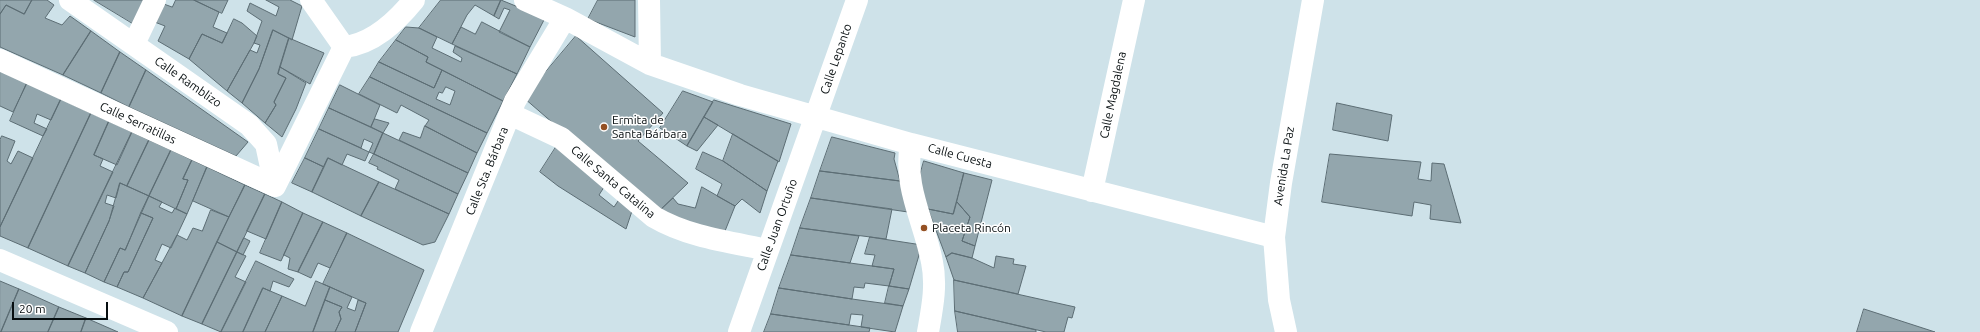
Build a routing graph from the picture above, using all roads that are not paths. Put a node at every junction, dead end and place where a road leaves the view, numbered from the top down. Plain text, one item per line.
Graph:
1 (70, 0) edge
2 (156, 0) edge
3 (311, 0) edge
4 (414, 0) edge
5 (525, 0) edge
6 (649, 0) edge
7 (857, 0) edge
8 (1134, 0) edge
9 (1313, 0) edge
10 (565, 18) junction
11 (134, 44) junction
12 (344, 46) junction
13 (0, 60) edge
14 (650, 64) junction
15 (510, 114) junction
16 (816, 117) junction
17 (911, 144) junction
18 (275, 186) junction
19 (1092, 191) junction
20 (1274, 237) junction
21 (768, 250) junction
22 (0, 260) edge
23 (166, 332) edge
24 (421, 332) edge
25 (739, 332) edge
26 (928, 332) edge
27 (1286, 332) edge

1 - 11 street, Calle Ramblizo
2 - 11 street
3 - 12 street
4 - 12 street
5 - 10 street, Calle Cuesta
6 - 14 street
7 - 16 street, Calle Lepanto
8 - 19 street, Calle Magdalena
9 - 20 street, Avenida La Paz
10 - 14 street, Calle Cuesta
10 - 15 street, Calle Sta. Bárbara
11 - 18 street, Calle Ramblizo
12 - 18 street
13 - 18 street, Calle Serratillas
14 - 16 street, Calle Cuesta
15 - 21 street, Calle Santa Catalina
15 - 24 street, Calle Sta. Bárbara
16 - 17 street, Calle Cuesta
16 - 21 street, Calle Juan Ortuño
17 - 19 street, Calle Cuesta
17 - 26 street
19 - 20 street, Calle Cuesta
20 - 27 street, Avenida La Paz
21 - 25 street, Calle Juan Ortuño
22 - 23 street

